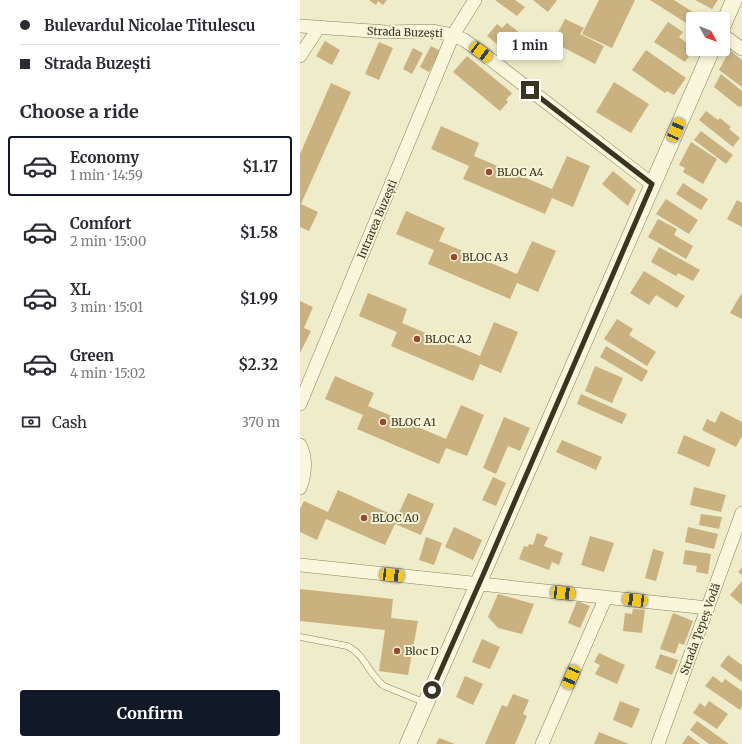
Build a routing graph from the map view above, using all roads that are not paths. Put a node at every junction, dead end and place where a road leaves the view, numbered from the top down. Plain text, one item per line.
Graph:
1 (475, 0) edge
2 (734, 0) edge
3 (729, 12) edge
4 (300, 26) edge
5 (319, 27) junction
6 (453, 35) junction
7 (730, 40) edge
8 (742, 49) edge
9 (300, 56) edge
10 (709, 56) edge
11 (652, 184) junction
12 (300, 404) edge
13 (300, 445) edge
14 (300, 488) edge
15 (742, 513) edge
16 (300, 565) edge
17 (479, 584) junction
18 (606, 597) junction
19 (708, 608) junction
20 (300, 637) edge
21 (426, 703) junction
22 (408, 744) edge
23 (542, 744) edge
24 (658, 744) edge

1 - 6 street, Intrarea Buzești
2 - 3 street
4 - 5 street, Strada Buzești
5 - 6 street, Strada Buzești
5 - 9 street
6 - 11 street, Strada Buzești
6 - 12 street, Intrarea Buzești
7 - 8 street
10 - 11 street
11 - 17 street
13 - 14 street
15 - 19 street, Strada Țepeș Vodă
16 - 17 street
17 - 18 street
17 - 21 street
18 - 19 street
18 - 23 street
19 - 24 street, Strada Țepeș Vodă
20 - 21 lane
21 - 22 street

